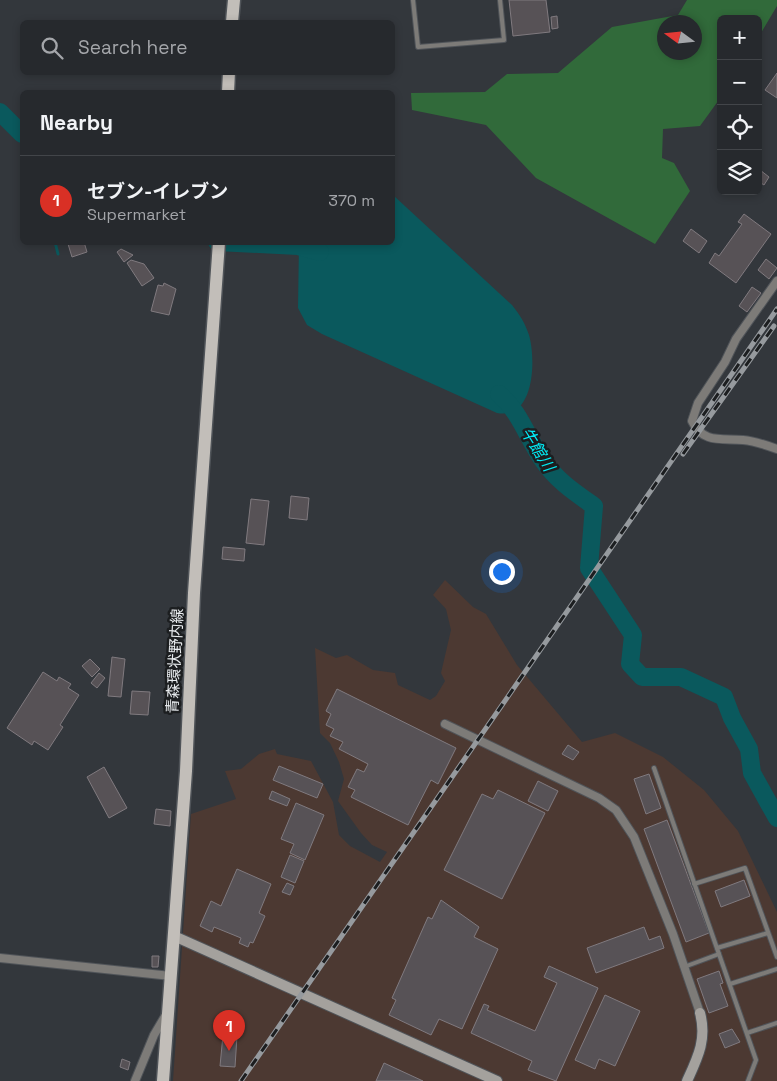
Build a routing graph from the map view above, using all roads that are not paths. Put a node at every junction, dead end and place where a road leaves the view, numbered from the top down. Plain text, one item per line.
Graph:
1 (234, 0) edge
2 (413, 0) edge
3 (500, 0) edge
4 (232, 20) edge
5 (229, 75) edge
6 (228, 90) edge
7 (219, 245) edge
8 (777, 281) edge
9 (777, 449) edge
10 (445, 724) dead end
11 (654, 768) dead end
12 (694, 884) junction
13 (768, 933) junction
14 (174, 936) junction
15 (717, 948) junction
16 (719, 954) junction
17 (777, 957) edge
18 (0, 958) edge
19 (684, 967) junction
20 (777, 969) edge
21 (171, 976) junction
22 (730, 984) junction
23 (169, 1010) junction
24 (700, 1013) joint
25 (777, 1023) edge
26 (747, 1033) junction
27 (135, 1081) edge
28 (163, 1081) edge
29 (497, 1081) edge
30 (687, 1081) edge
31 (748, 1081) edge

1 - 4 main road
2 - 3 lane
5 - 6 main road
7 - 14 main road, 青森環状野内線
8 - 9 street
10 - 19 street
11 - 12 lane
12 - 13 lane
12 - 15 lane
13 - 15 lane
13 - 17 lane
14 - 21 main road, 青森環状野内線
14 - 29 street
15 - 16 lane
16 - 19 lane
16 - 22 lane
18 - 21 street
19 - 24 street
20 - 22 lane
21 - 23 main road, 青森環状野内線
22 - 26 lane
23 - 27 street
23 - 28 main road, 青森環状野内線
24 - 30 street
25 - 26 lane
26 - 31 lane

